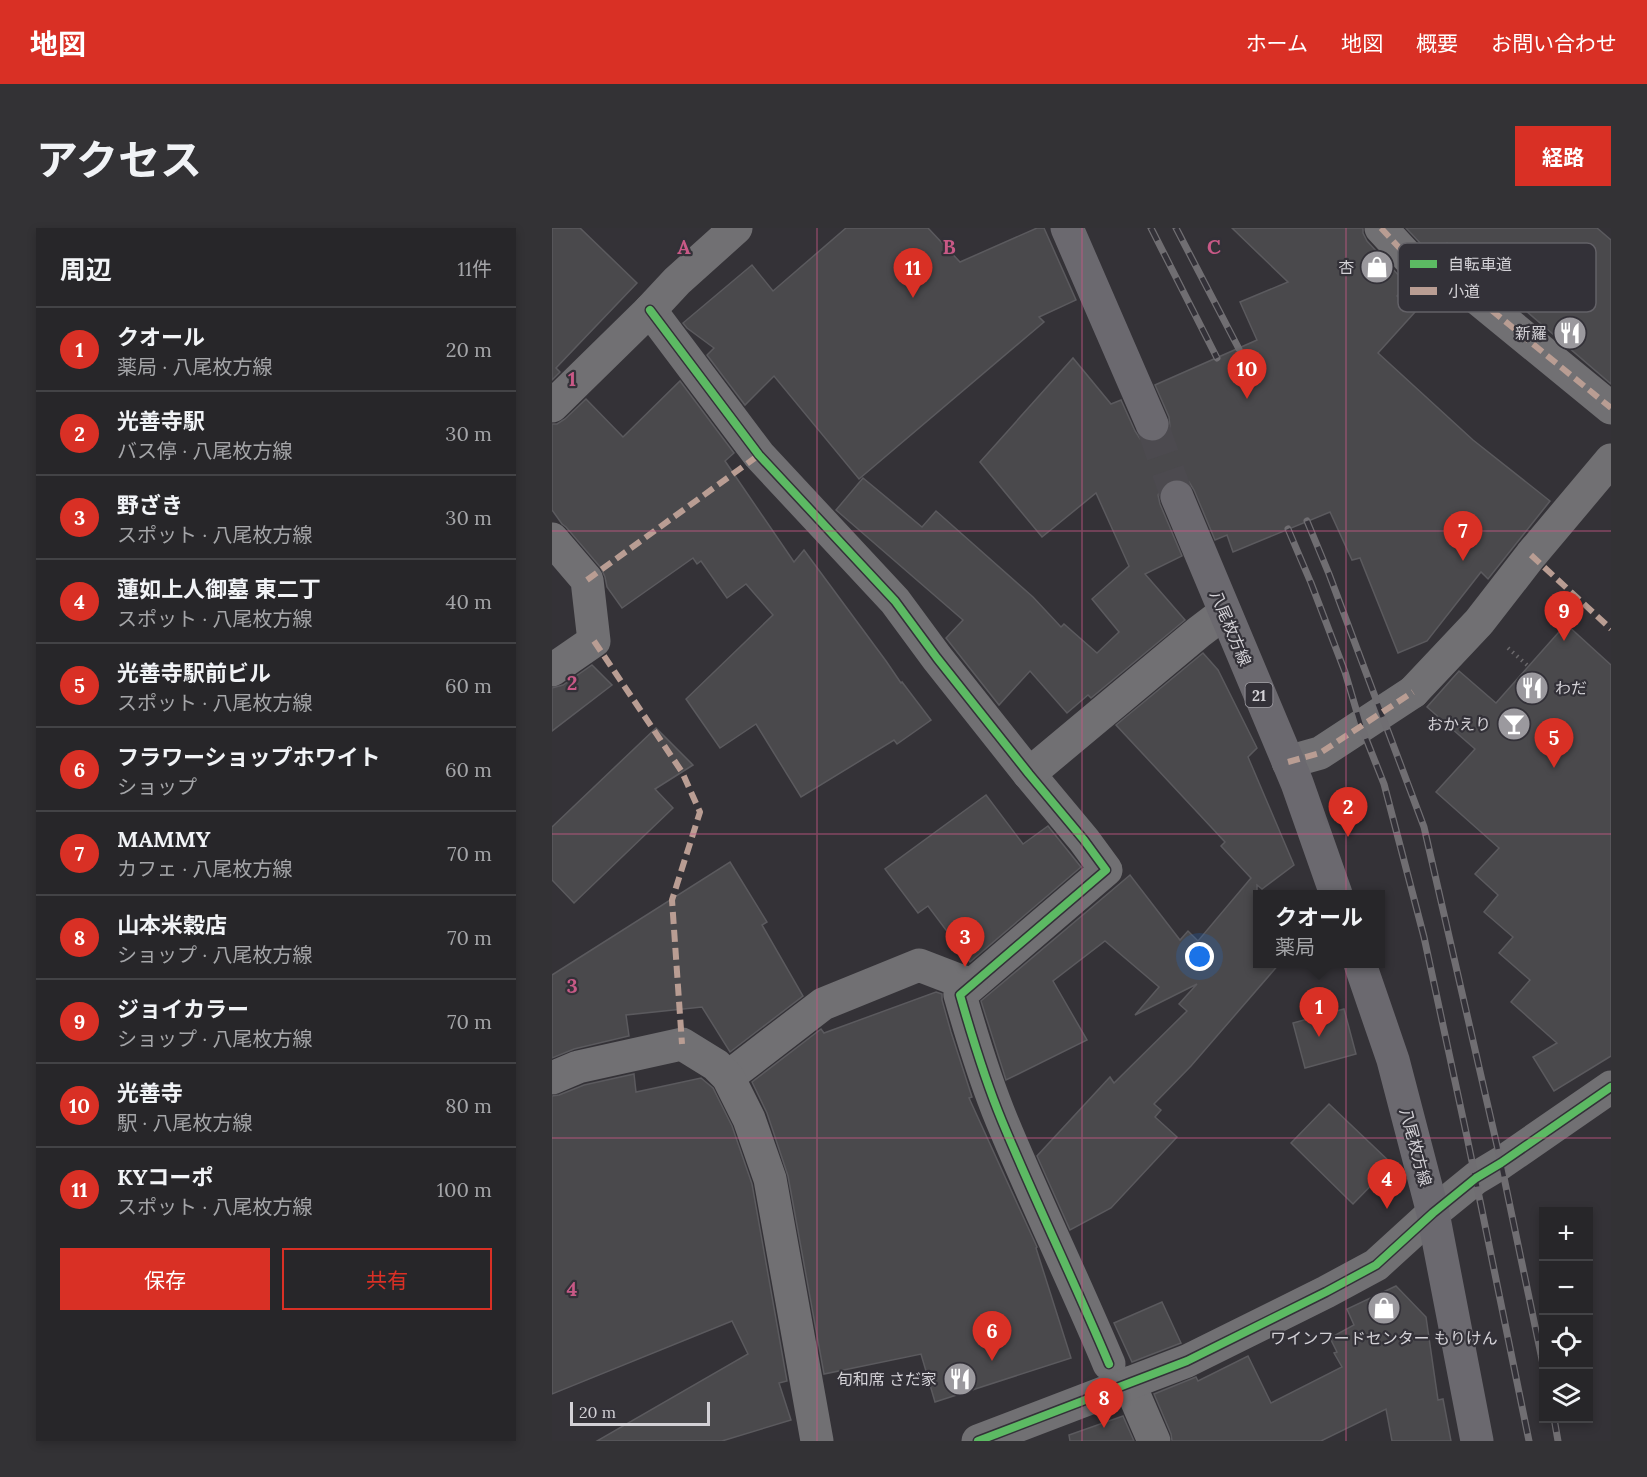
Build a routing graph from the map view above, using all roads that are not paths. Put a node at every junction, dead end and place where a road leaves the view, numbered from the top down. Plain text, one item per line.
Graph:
1 (736, 228) edge
2 (1067, 228) edge
3 (1381, 228) edge
4 (1398, 246) edge
5 (650, 310) junction
6 (1494, 312) edge
7 (552, 406) edge
8 (1611, 408) edge
9 (1152, 424) tunnel mouth
10 (1611, 460) edge
11 (1177, 497) tunnel mouth
12 (552, 539) edge
13 (1224, 613) junction
14 (552, 670) edge
15 (1288, 762) junction
16 (1029, 774) junction
17 (1335, 890) edge
18 (1362, 968) edge
19 (971, 985) junction
20 (728, 1077) junction
21 (552, 1078) edge
22 (1611, 1087) edge
23 (1433, 1213) junction
24 (1119, 1374) junction
25 (817, 1441) edge
26 (978, 1441) edge
27 (1154, 1441) edge
28 (1477, 1441) edge

1 - 5 street
2 - 9 main road
3 - 4 street
5 - 7 street
5 - 16 street
6 - 8 street
10 - 15 street
11 - 13 main road, 八尾枚方線 / 21
12 - 14 street
13 - 15 main road, 八尾枚方線 / 21
13 - 16 street
15 - 17 main road, 八尾枚方線 / 21
16 - 19 street
18 - 23 main road, 八尾枚方線
19 - 20 street
19 - 24 street
20 - 21 street
20 - 25 street
22 - 23 street
23 - 24 street
23 - 28 main road, 八尾枚方線
24 - 26 street
24 - 27 street

